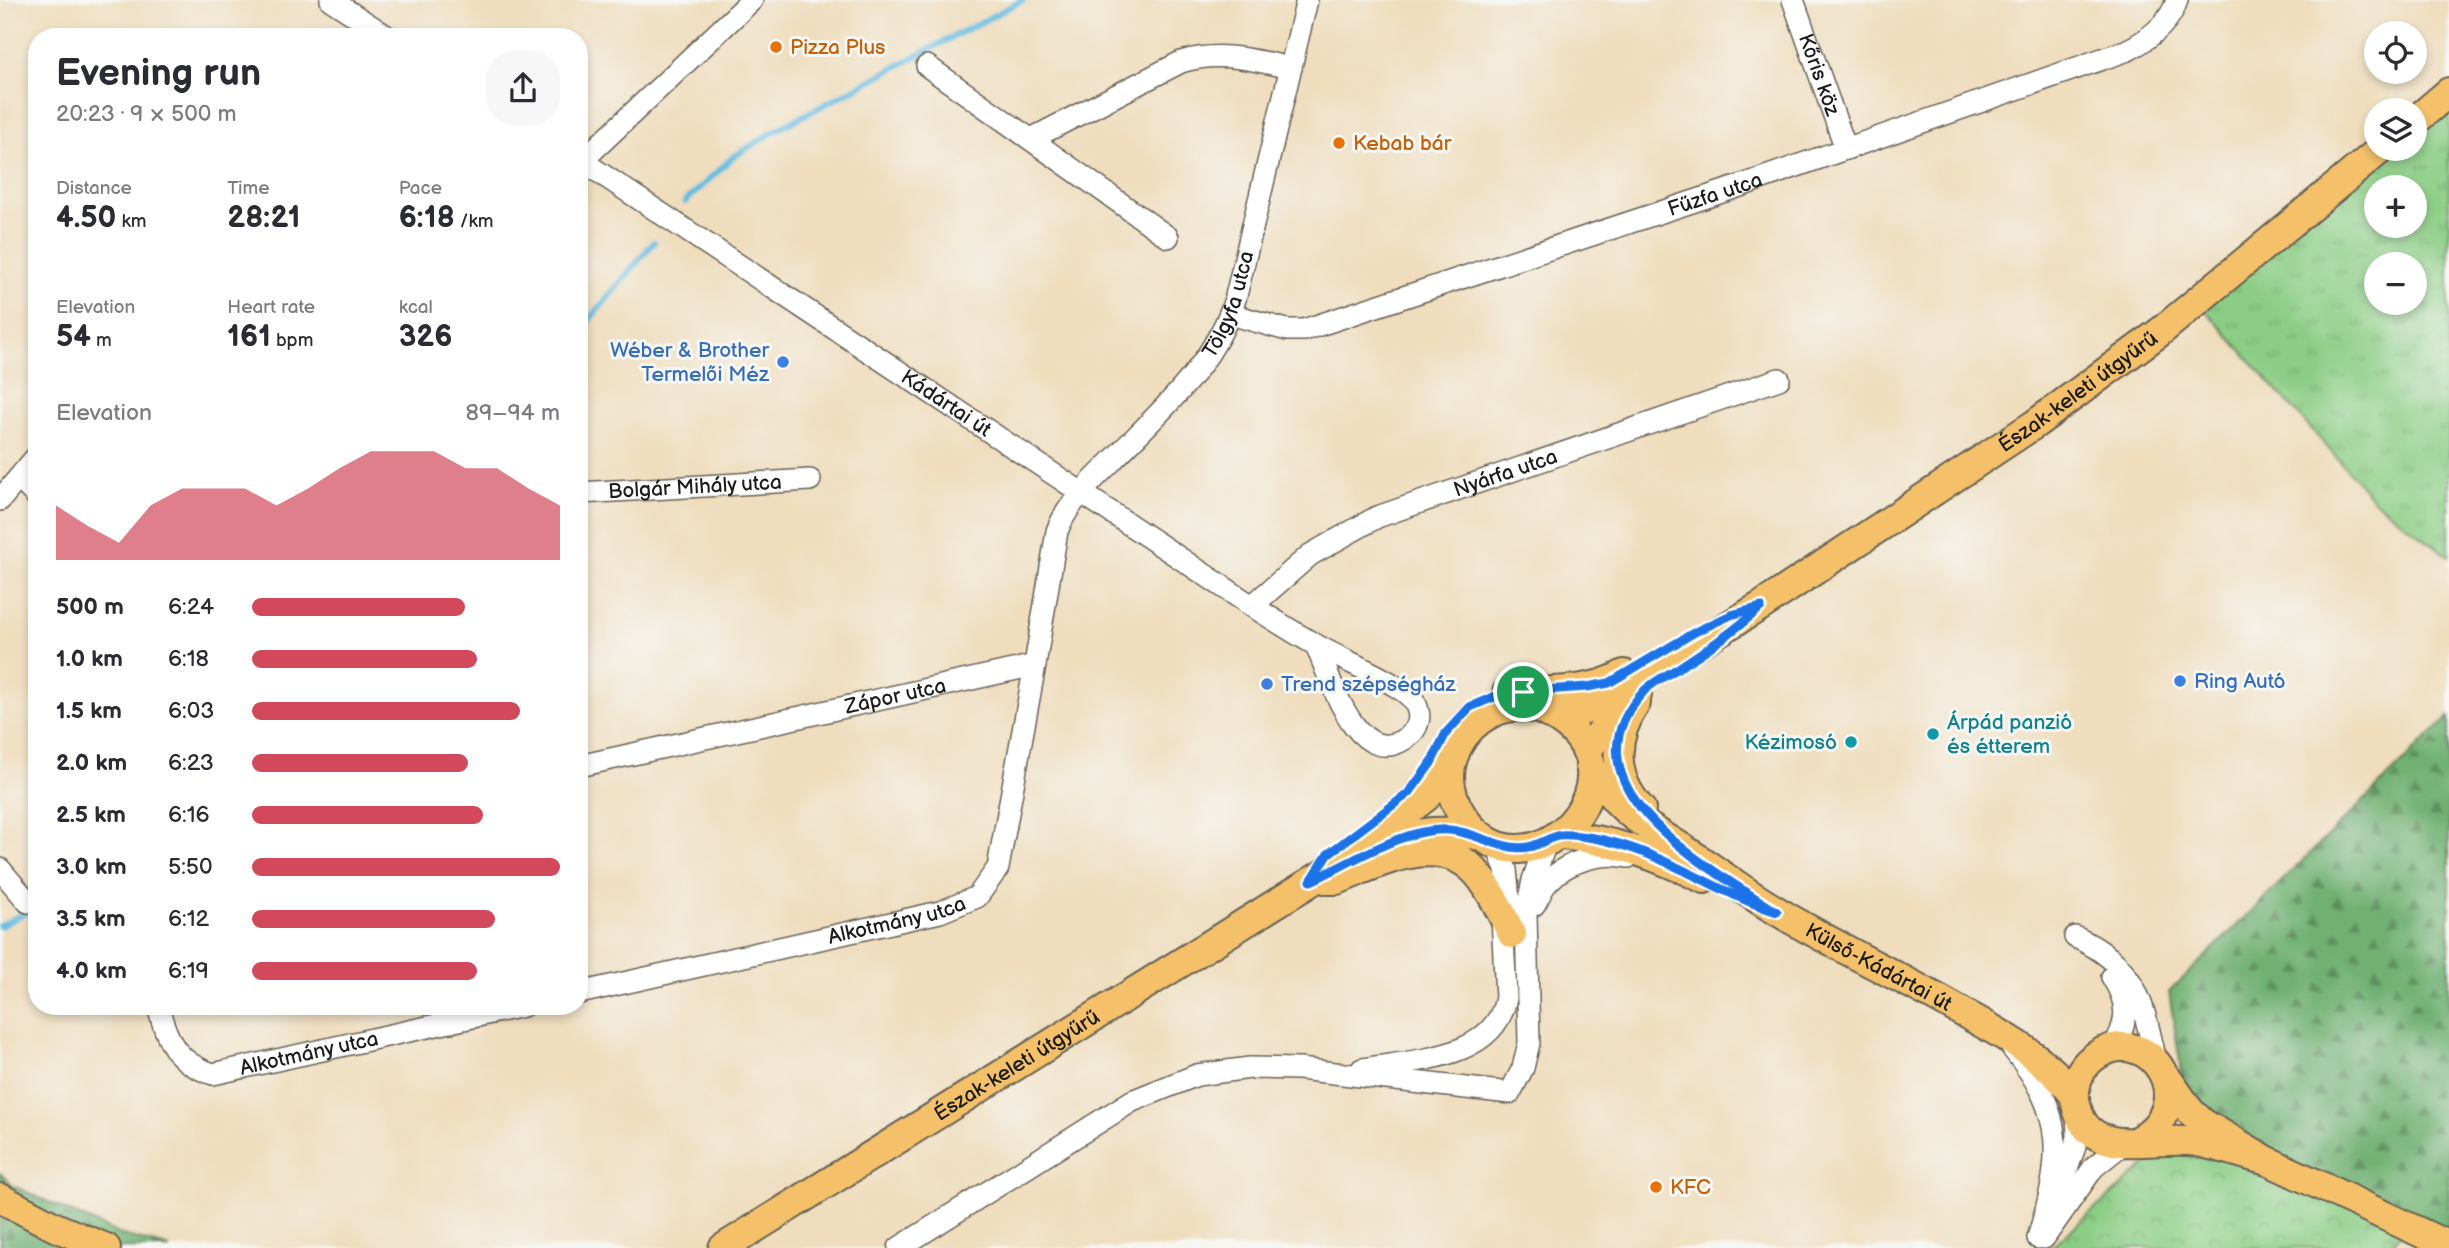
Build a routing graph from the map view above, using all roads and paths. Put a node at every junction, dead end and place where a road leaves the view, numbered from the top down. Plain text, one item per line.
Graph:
1 (331, 0) edge
2 (752, 0) edge
3 (1307, 0) edge
4 (1793, 0) edge
5 (2177, 0) edge
6 (373, 28) edge
7 (928, 66) dead end
8 (1291, 68) junction
9 (2449, 92) edge
10 (2427, 111) edge
11 (1031, 139) junction
12 (1846, 149) junction
13 (588, 153) edge
14 (2366, 161) edge
15 (588, 165) edge
16 (1168, 237) dead end
17 (1230, 314) junction
18 (1779, 379) dead end
19 (28, 467) edge
20 (19, 478) junction
21 (810, 480) dead end
22 (28, 488) edge
23 (588, 492) edge
24 (1080, 493) junction
25 (0, 500) edge
26 (1252, 606) junction
27 (1761, 607) junction
28 (1316, 645) junction
29 (1035, 665) junction
30 (1645, 689) junction
31 (1541, 710) junction
32 (1588, 759) junction
33 (1452, 761) junction
34 (588, 764) edge
35 (1553, 839) junction
36 (1489, 840) junction
37 (1668, 851) junction
38 (0, 869) edge
39 (1311, 881) junction
40 (28, 901) dead end
41 (1513, 921) junction
42 (588, 991) edge
43 (160, 1015) edge
44 (482, 1015) edge
45 (1989, 1028) junction
46 (2104, 1052) junction
47 (2161, 1069) junction
48 (1338, 1073) junction
49 (2076, 1103) junction
50 (2131, 1142) junction
51 (2268, 1161) junction
52 (0, 1198) edge
53 (2035, 1245) edge
54 (2449, 1245) edge
55 (106, 1248) edge
56 (723, 1248) edge
57 (899, 1248) edge

1 - 6 street
2 - 13 street
3 - 8 street, Tölgyfa utca
4 - 12 street, Kőris köz
5 - 12 street, Fűzfa utca
7 - 11 street
8 - 11 street
8 - 17 street, Tölgyfa utca
9 - 10 main road
11 - 16 street
12 - 17 street, Fűzfa utca
14 - 27 main road, Észak-keleti útgyűrű
15 - 24 street, Kádártai út
17 - 24 street, Tölgyfa utca
18 - 26 street, Nyárfa utca
19 - 20 street
20 - 22 street
20 - 25 street
21 - 23 street, Bolgár Mihály utca
24 - 26 street, Kádártai út
24 - 29 street
26 - 28 street, Kádártai út
27 - 30 main road, Észak-keleti útgyűrű
27 - 31 main road, Észak-keleti útgyűrű
27 - 39 main road
28 - 28 street, Kádártai út
29 - 34 street, Zápor utca
29 - 42 street, Alkotmány utca
30 - 32 main road, Észak-keleti útgyűrű
30 - 37 main road
31 - 32 main road
31 - 33 main road
32 - 35 main road
32 - 37 main road
33 - 36 main road
33 - 39 main road
35 - 36 main road
35 - 37 main road
35 - 41 street
36 - 39 main road
36 - 41 street
37 - 41 street
37 - 45 main road, Külső-Kádártai út
38 - 40 street
39 - 41 main road
39 - 56 main road, Észak-keleti útgyűrű
41 - 48 street
41 - 48 street
43 - 44 street, Alkotmány utca
45 - 46 main road, Külső-Kádártai út
45 - 49 main road, Külső-Kádártai út
45 - 53 street
46 - 47 main road, Külső-Kádártai út
46 - 47 street
46 - 49 main road
47 - 50 main road
47 - 51 main road, Külső-Kádártai út
48 - 57 street
49 - 50 main road, Külső-Kádártai út
49 - 53 street
50 - 51 main road, Külső-Kádártai út
50 - 53 street
51 - 54 main road, Külső-Kádártai út
52 - 55 main road

